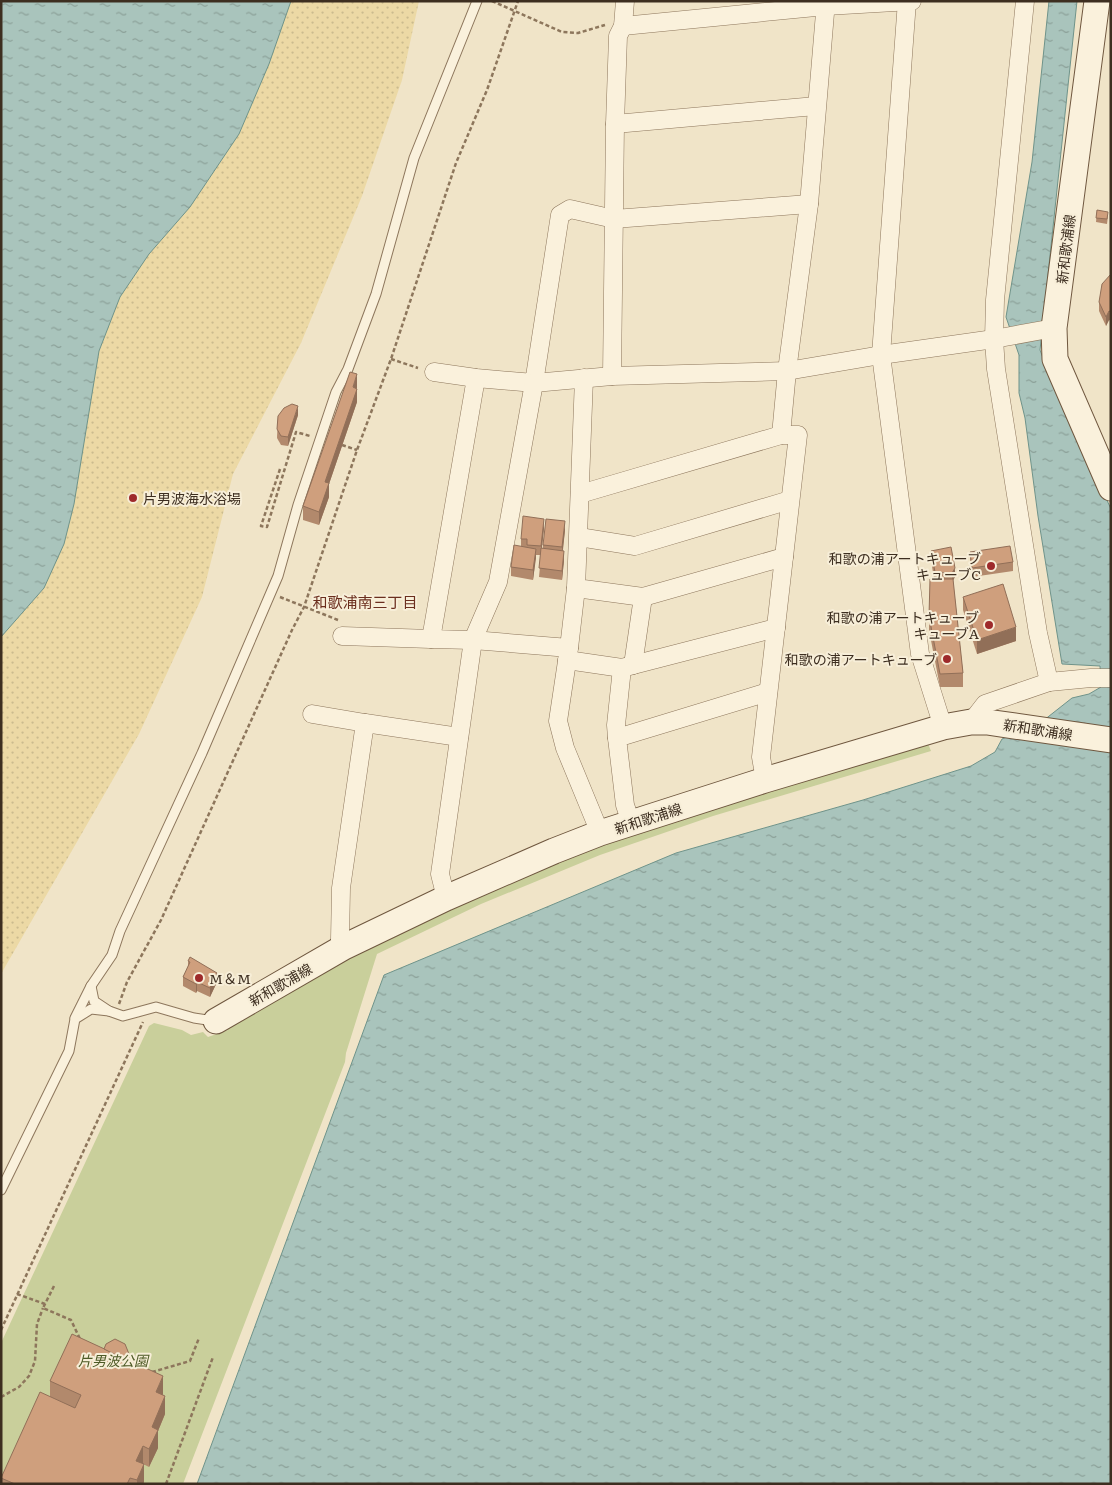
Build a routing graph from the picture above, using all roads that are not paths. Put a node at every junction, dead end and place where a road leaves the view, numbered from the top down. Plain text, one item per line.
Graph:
1 (477, 1) edge
2 (625, 1) edge
3 (912, 1) edge
4 (1025, 1) edge
5 (1097, 1) edge
6 (907, 2) edge
7 (826, 4) edge
8 (623, 24) junction
9 (816, 106) junction
10 (615, 124) junction
11 (809, 204) junction
12 (614, 219) junction
13 (1049, 329) junction
14 (999, 338) junction
15 (881, 355) junction
16 (426, 370) road end
17 (787, 371) junction
18 (612, 376) junction
19 (476, 378) junction
20 (584, 378) junction
21 (534, 383) junction
22 (781, 435) junction
23 (1111, 488) edge
24 (580, 494) junction
25 (790, 500) junction
26 (579, 537) junction
27 (784, 557) junction
28 (576, 588) junction
29 (643, 597) junction
30 (776, 628) junction
31 (342, 629) road end
32 (431, 639) junction
33 (473, 640) junction
34 (568, 654) junction
35 (627, 666) junction
36 (1111, 678) edge
37 (1049, 682) junction
38 (768, 692) junction
39 (312, 714) dead end
40 (971, 722) junction
41 (365, 724) junction
42 (943, 727) junction
43 (459, 737) junction
44 (617, 738) junction
45 (1111, 740) edge
46 (766, 780) junction
47 (631, 823) junction
48 (600, 833) junction
49 (446, 898) junction
50 (344, 947) junction
51 (91, 986) junction
52 (112, 1012) junction
53 (75, 1020) junction
54 (216, 1021) joint
55 (1, 1190) edge

1 - 51 lane
2 - 8 street
3 - 6 street
4 - 14 street
5 - 13 main road, 新和歌浦線
6 - 7 street
6 - 15 street
7 - 8 street
7 - 9 street
8 - 10 street
9 - 10 street
9 - 11 street
10 - 12 street
11 - 12 street
11 - 17 street
12 - 18 street
12 - 21 street
13 - 14 street
13 - 23 main road, 新和歌浦線
14 - 15 street
14 - 37 street
15 - 17 street
15 - 42 street
16 - 19 street
17 - 18 street
17 - 22 street
18 - 20 street
19 - 21 street
19 - 32 street
20 - 21 street
20 - 24 street
21 - 33 street
22 - 24 street
22 - 25 street
24 - 26 street
25 - 26 street
25 - 27 street
26 - 28 street
27 - 29 street
27 - 30 street
28 - 29 street
28 - 34 street
29 - 35 street
30 - 35 street
30 - 38 street
31 - 32 street
32 - 33 street
33 - 34 street
33 - 43 street
34 - 35 street
34 - 48 street
35 - 44 street
36 - 37 street
37 - 40 street
38 - 44 street
38 - 46 street
39 - 41 street
40 - 42 main road, 新和歌浦線
40 - 45 main road, 新和歌浦線
41 - 43 street
41 - 50 street
42 - 46 main road, 新和歌浦線
43 - 49 street
44 - 47 street
46 - 47 main road, 新和歌浦線
47 - 48 main road, 新和歌浦線
48 - 49 main road, 新和歌浦線
49 - 50 main road, 新和歌浦線
50 - 54 main road, 新和歌浦線
51 - 52 lane
51 - 53 lane
52 - 53 lane
52 - 54 lane
53 - 55 lane

